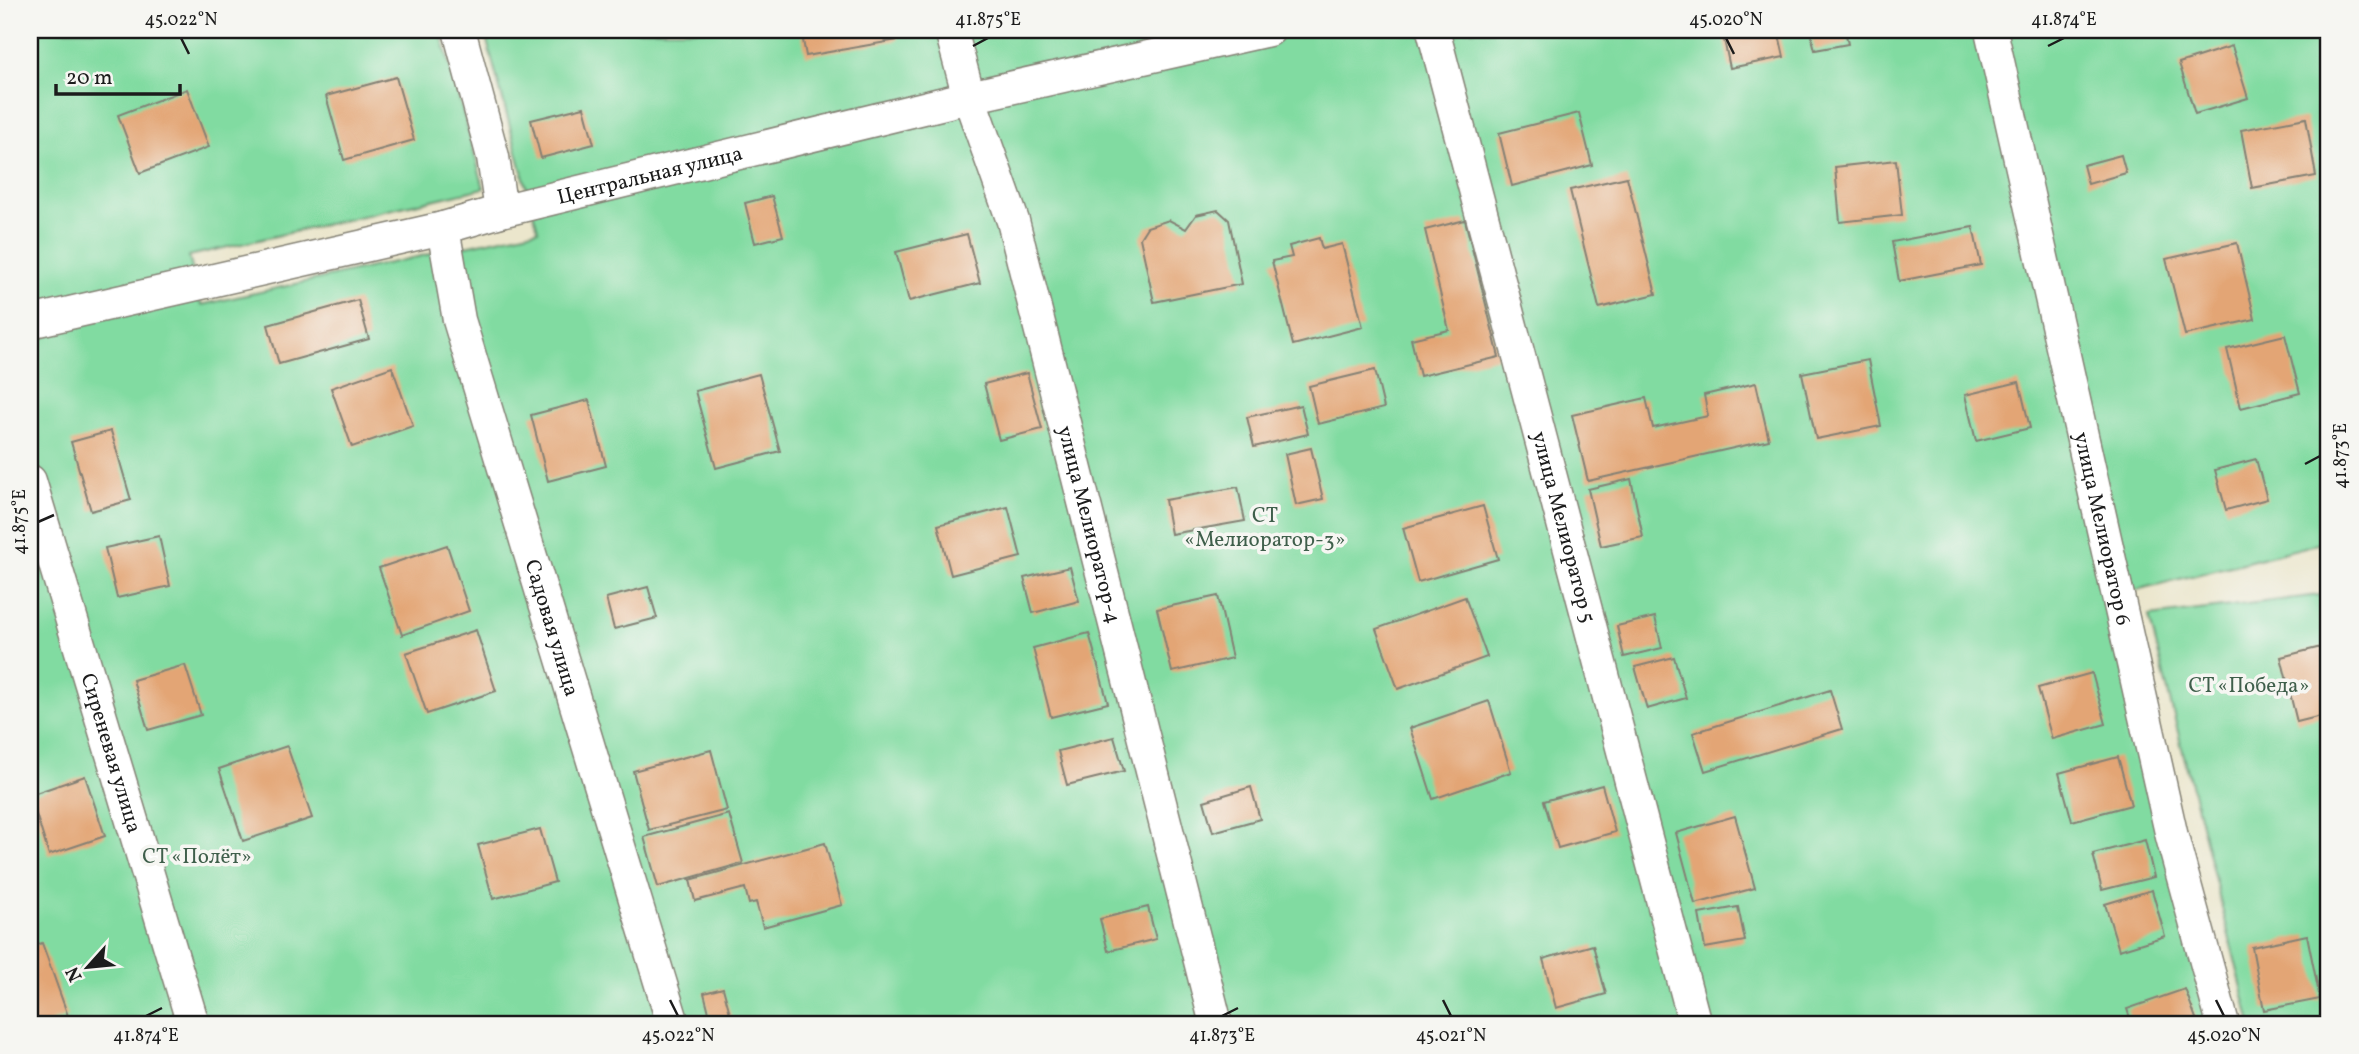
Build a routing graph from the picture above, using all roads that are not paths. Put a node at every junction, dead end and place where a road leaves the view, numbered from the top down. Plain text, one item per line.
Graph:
1 (459, 30) edge
2 (951, 30) edge
3 (1269, 30) edge
4 (1433, 30) edge
5 (1992, 30) edge
6 (969, 97) junction
7 (501, 211) junction
8 (443, 228) junction
9 (30, 322) edge
10 (30, 481) edge
11 (193, 1024) edge
12 (673, 1024) edge
13 (1216, 1024) edge
14 (1695, 1024) edge
15 (2223, 1024) edge

1 - 7 street
2 - 6 street, улица Мелиоратор-4
3 - 6 street, Центральная улица
4 - 14 street, улица Мелиоратор 5
5 - 15 street, улица Мелиоратор 6
6 - 7 street, Центральная улица
6 - 13 street, улица Мелиоратор-4
7 - 8 street, Центральная улица
8 - 9 street, Центральная улица
8 - 12 street, Садовая улица
10 - 11 street, Сиреневая улица

